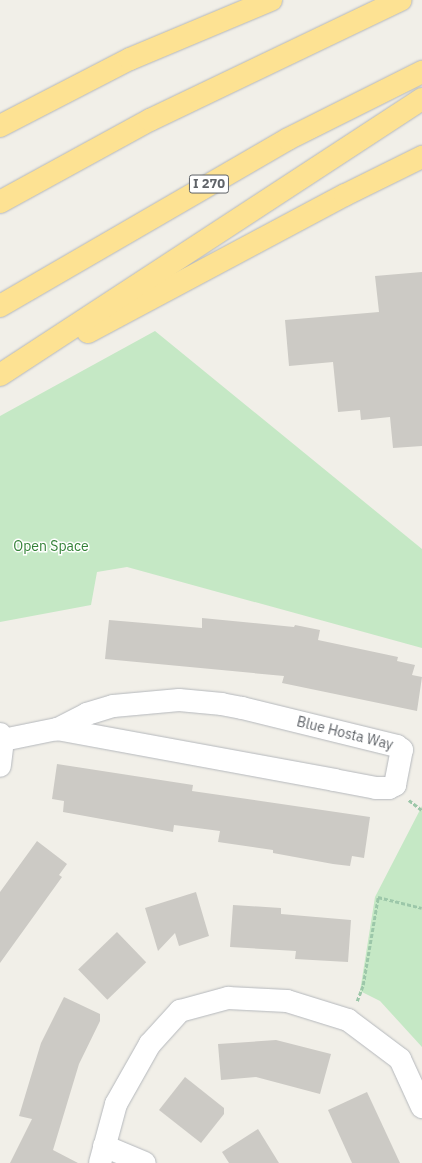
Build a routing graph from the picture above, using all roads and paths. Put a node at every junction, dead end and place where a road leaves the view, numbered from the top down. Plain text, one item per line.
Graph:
1 (271, 0) edge
2 (401, 0) edge
3 (422, 72) edge
4 (422, 99) edge
5 (0, 126) edge
6 (422, 157) edge
7 (0, 202) edge
8 (0, 306) edge
9 (0, 374) edge
10 (0, 379) edge
11 (58, 729) junction
12 (1, 737) edge
13 (0, 766) edge
14 (407, 799) dead end
15 (422, 810) edge
16 (422, 908) edge
17 (356, 1001) dead end
18 (422, 1107) edge
19 (102, 1155) edge
20 (145, 1163) edge

1 - 5 highway
2 - 7 highway
3 - 8 highway, I 270
4 - 9 highway
6 - 10 highway
11 - 11 street, Blue Hosta Way
11 - 12 street, Blue Hosta Way
12 - 13 street
14 - 15 path
16 - 17 path
18 - 19 street
19 - 20 street

